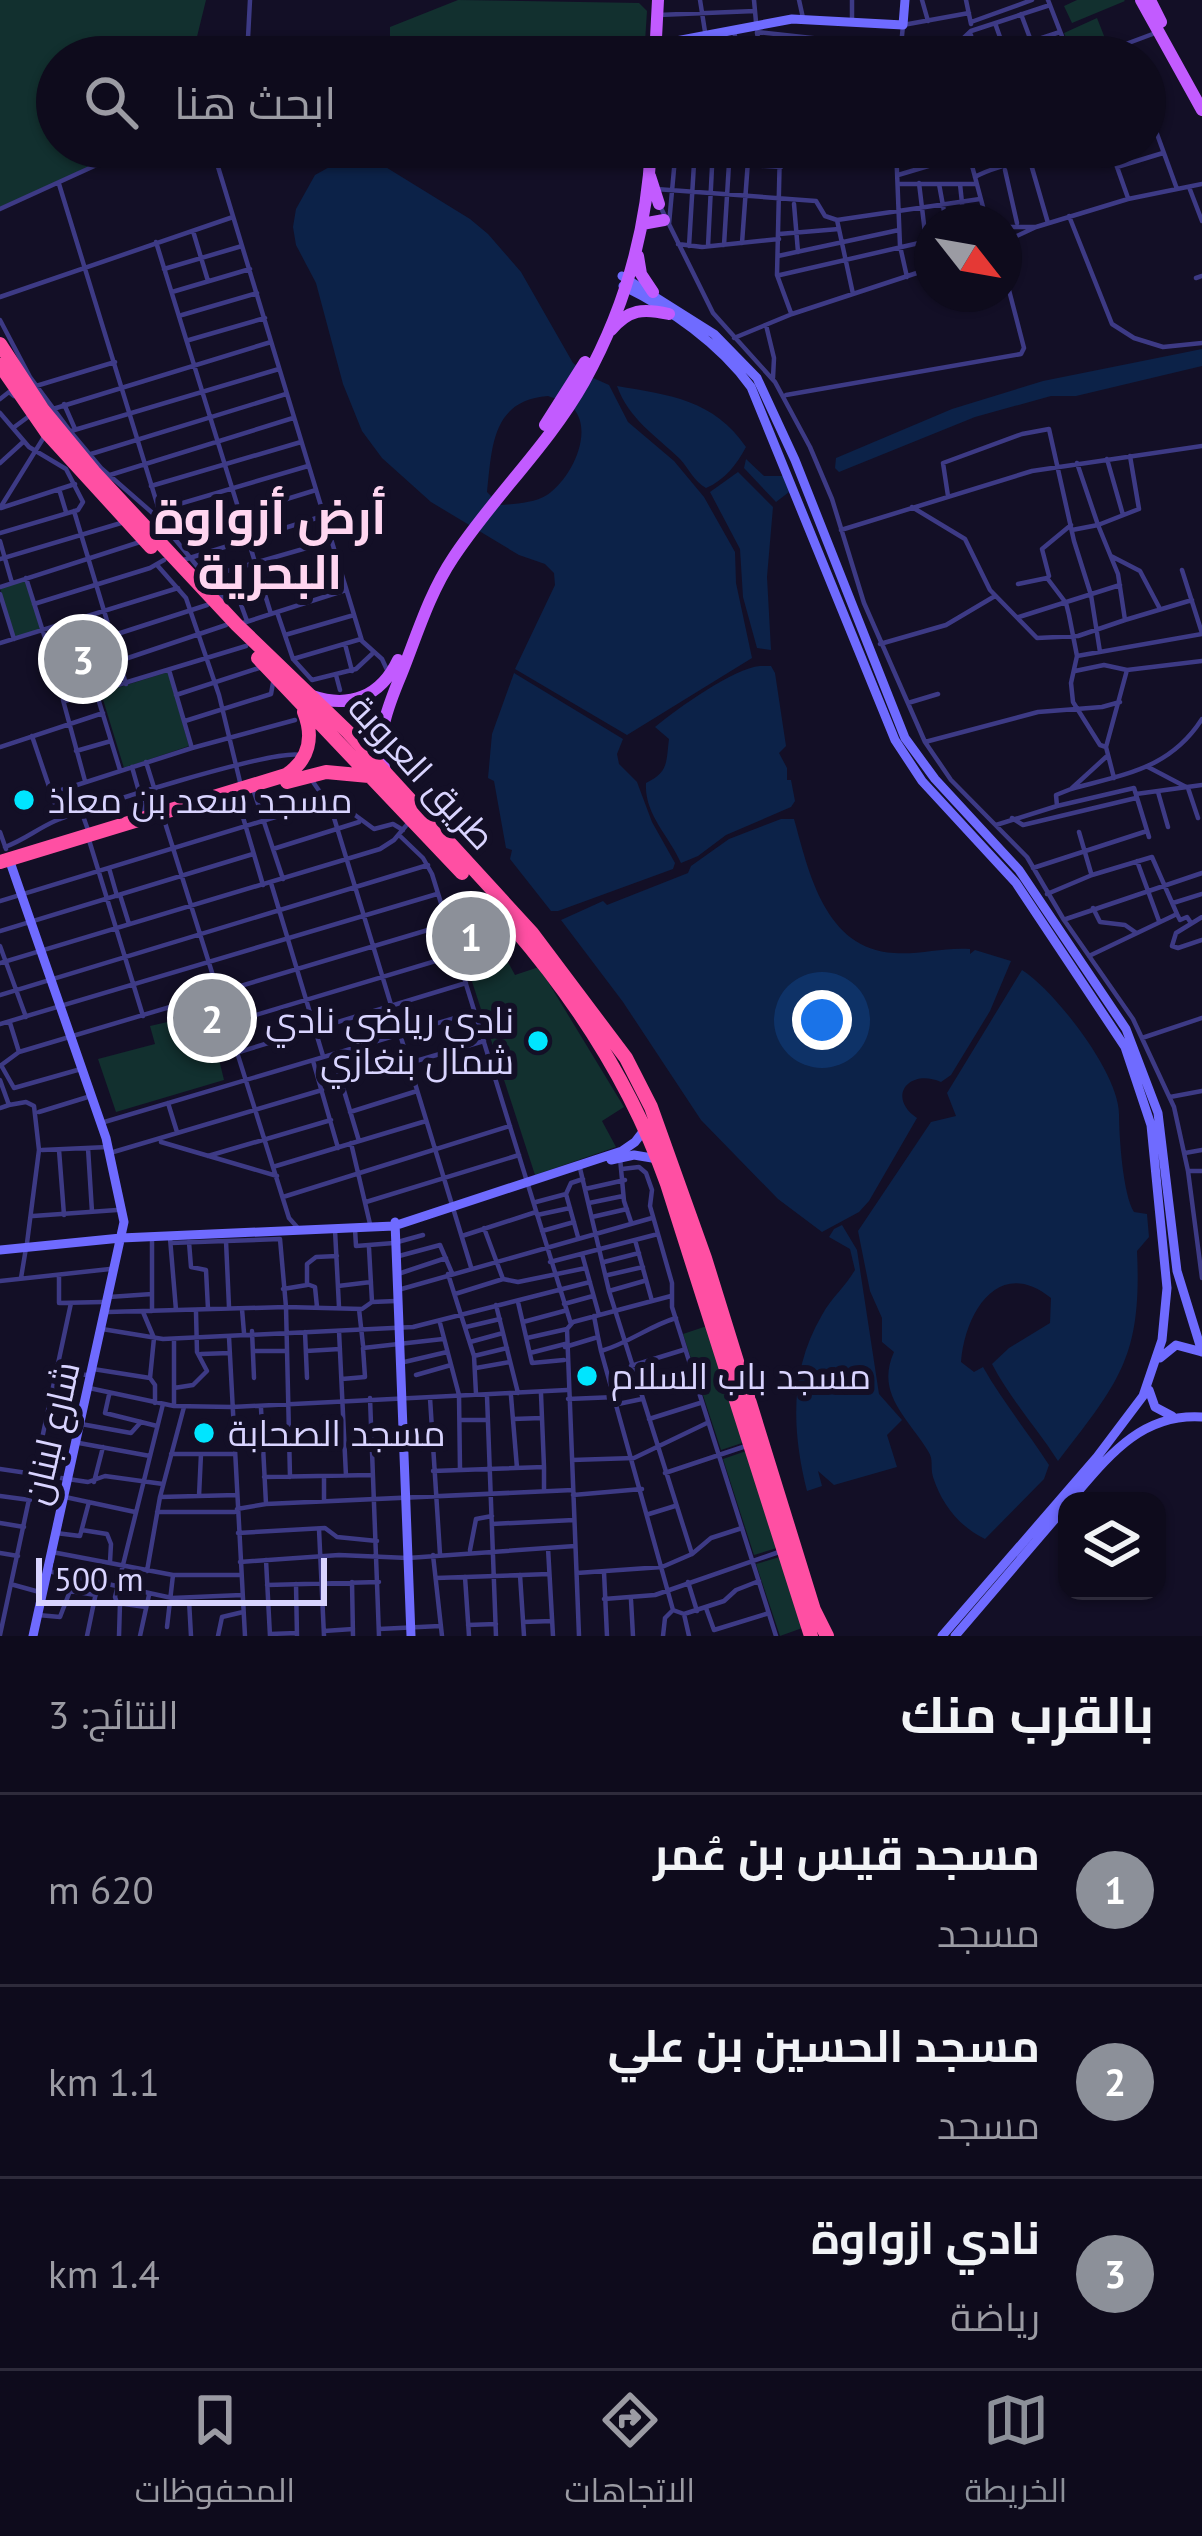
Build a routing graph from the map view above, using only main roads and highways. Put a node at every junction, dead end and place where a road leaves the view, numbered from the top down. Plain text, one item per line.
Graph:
1 (1141, 0) edge
2 (1150, 0) edge
3 (654, 4) edge
4 (653, 36) edge
5 (1160, 36) edge
6 (1166, 46) edge
7 (1202, 97) edge
8 (1202, 110) edge
9 (648, 168) edge
10 (650, 168) edge
11 (648, 196) junction
12 (668, 224) road end
13 (640, 231) junction
14 (624, 282) junction
15 (653, 292) road end
16 (669, 314) road end
17 (603, 341) junction
18 (0, 344) edge
19 (588, 364) junction
20 (0, 365) edge
21 (64, 432) junction
22 (465, 536) junction
23 (173, 560) junction
24 (235, 623) junction
25 (372, 694) junction
26 (344, 696) junction
27 (302, 698) junction
28 (388, 706) junction
29 (310, 734) junction
30 (381, 736) junction
31 (349, 745) junction
32 (304, 758) junction
33 (345, 772) junction
34 (311, 775) junction
35 (369, 776) junction
36 (388, 778) junction
37 (244, 793) junction
38 (166, 816) junction
39 (90, 838) junction
40 (5, 860) edge
41 (619, 1062) junction
42 (703, 1278) junction
43 (811, 1636) edge
44 (827, 1636) edge

1 - 5 main road
2 - 7 main road
3 - 4 main road
6 - 8 main road
9 - 11 main road
10 - 11 main road
11 - 13 main road
11 - 14 main road
12 - 13 main road
13 - 14 main road
13 - 15 main road
14 - 17 main road
14 - 19 main road
16 - 17 main road
17 - 19 main road
18 - 21 highway, طريق العروبة
19 - 22 main road
20 - 21 highway, طريق العروبة
21 - 23 highway, طريق العروبة
21 - 23 highway, طريق العروبة
22 - 25 main road
22 - 28 main road
23 - 24 highway, طريق العروبة
23 - 24 highway, طريق العروبة
24 - 27 highway, طريق العروبة
24 - 27 highway, طريق العروبة
25 - 26 main road
25 - 28 main road
26 - 27 main road
26 - 30 main road
27 - 29 highway
27 - 31 highway, طريق العروبة
28 - 30 main road
29 - 32 highway
29 - 33 highway
30 - 36 main road
31 - 35 highway, طريق العروبة
31 - 36 highway, طريق العروبة
32 - 34 highway
32 - 37 highway
33 - 34 highway
33 - 35 highway
34 - 37 highway
35 - 41 highway, طريق العروبة
36 - 41 highway, طريق العروبة
37 - 38 highway
38 - 39 highway
38 - 39 highway
39 - 40 highway
41 - 42 highway, طريق العروبة
41 - 42 highway, طريق العروبة
42 - 43 highway, طريق العروبة
42 - 44 highway, طريق العروبة

